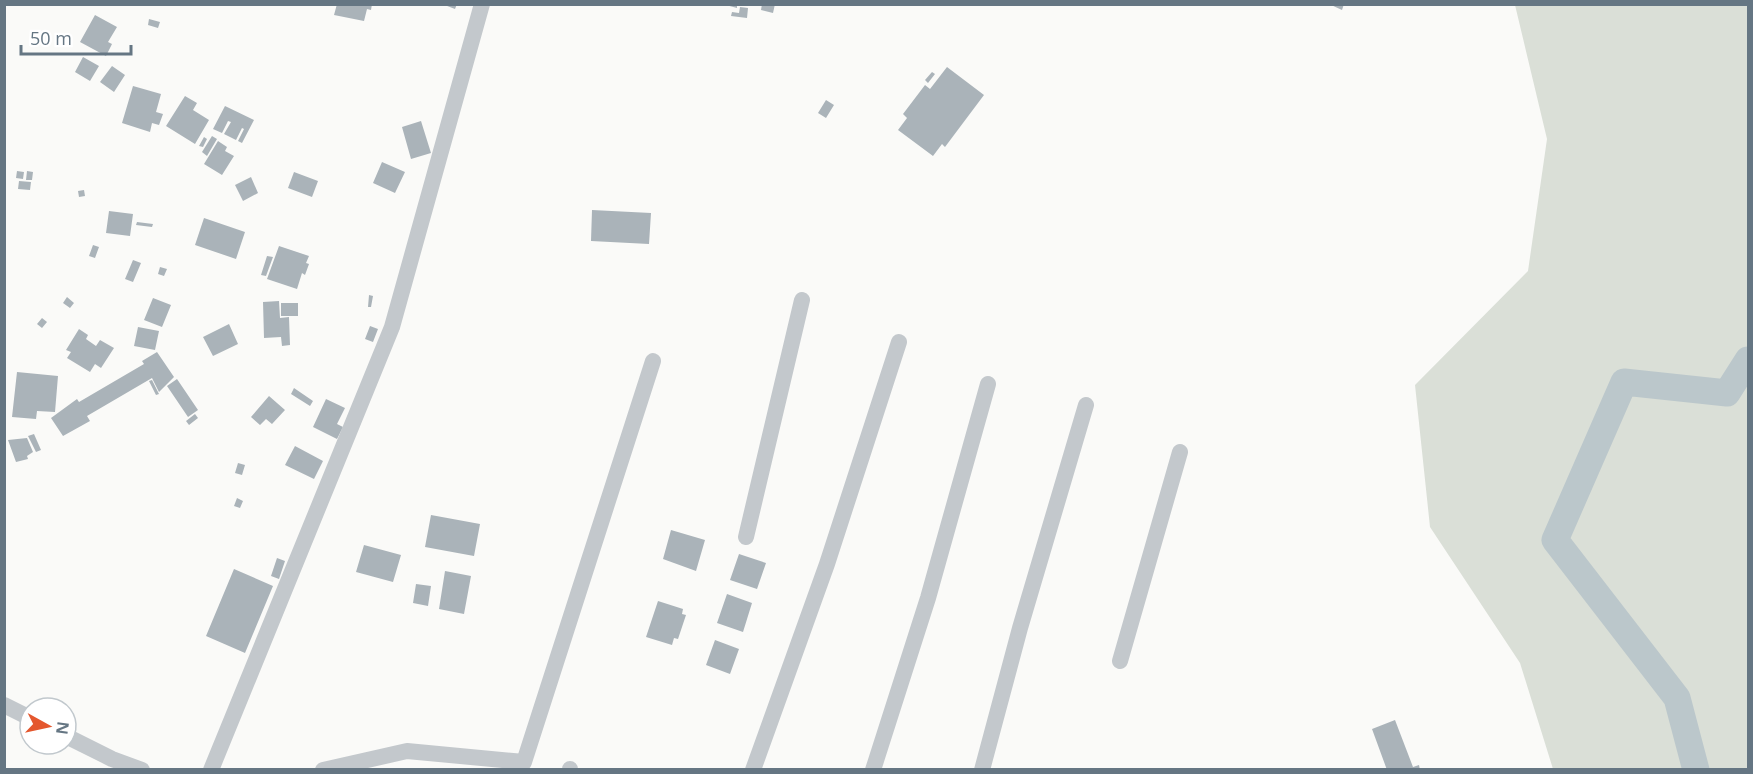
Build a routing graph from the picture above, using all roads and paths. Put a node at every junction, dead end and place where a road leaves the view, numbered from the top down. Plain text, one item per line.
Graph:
1 (482, 4) edge
2 (802, 300) dead end
3 (899, 342) dead end
4 (652, 361) dead end
5 (988, 384) dead end
6 (1086, 405) dead end
7 (1180, 452) dead end
8 (746, 537) dead end
9 (1120, 661) dead end
10 (78, 742) edge
11 (142, 770) edge
12 (211, 770) edge
13 (323, 770) edge
14 (753, 770) edge
15 (873, 770) edge
16 (982, 770) edge

1 - 12 street
2 - 8 street
3 - 14 street
4 - 13 street
5 - 15 street
6 - 16 street
7 - 9 street
10 - 11 street

